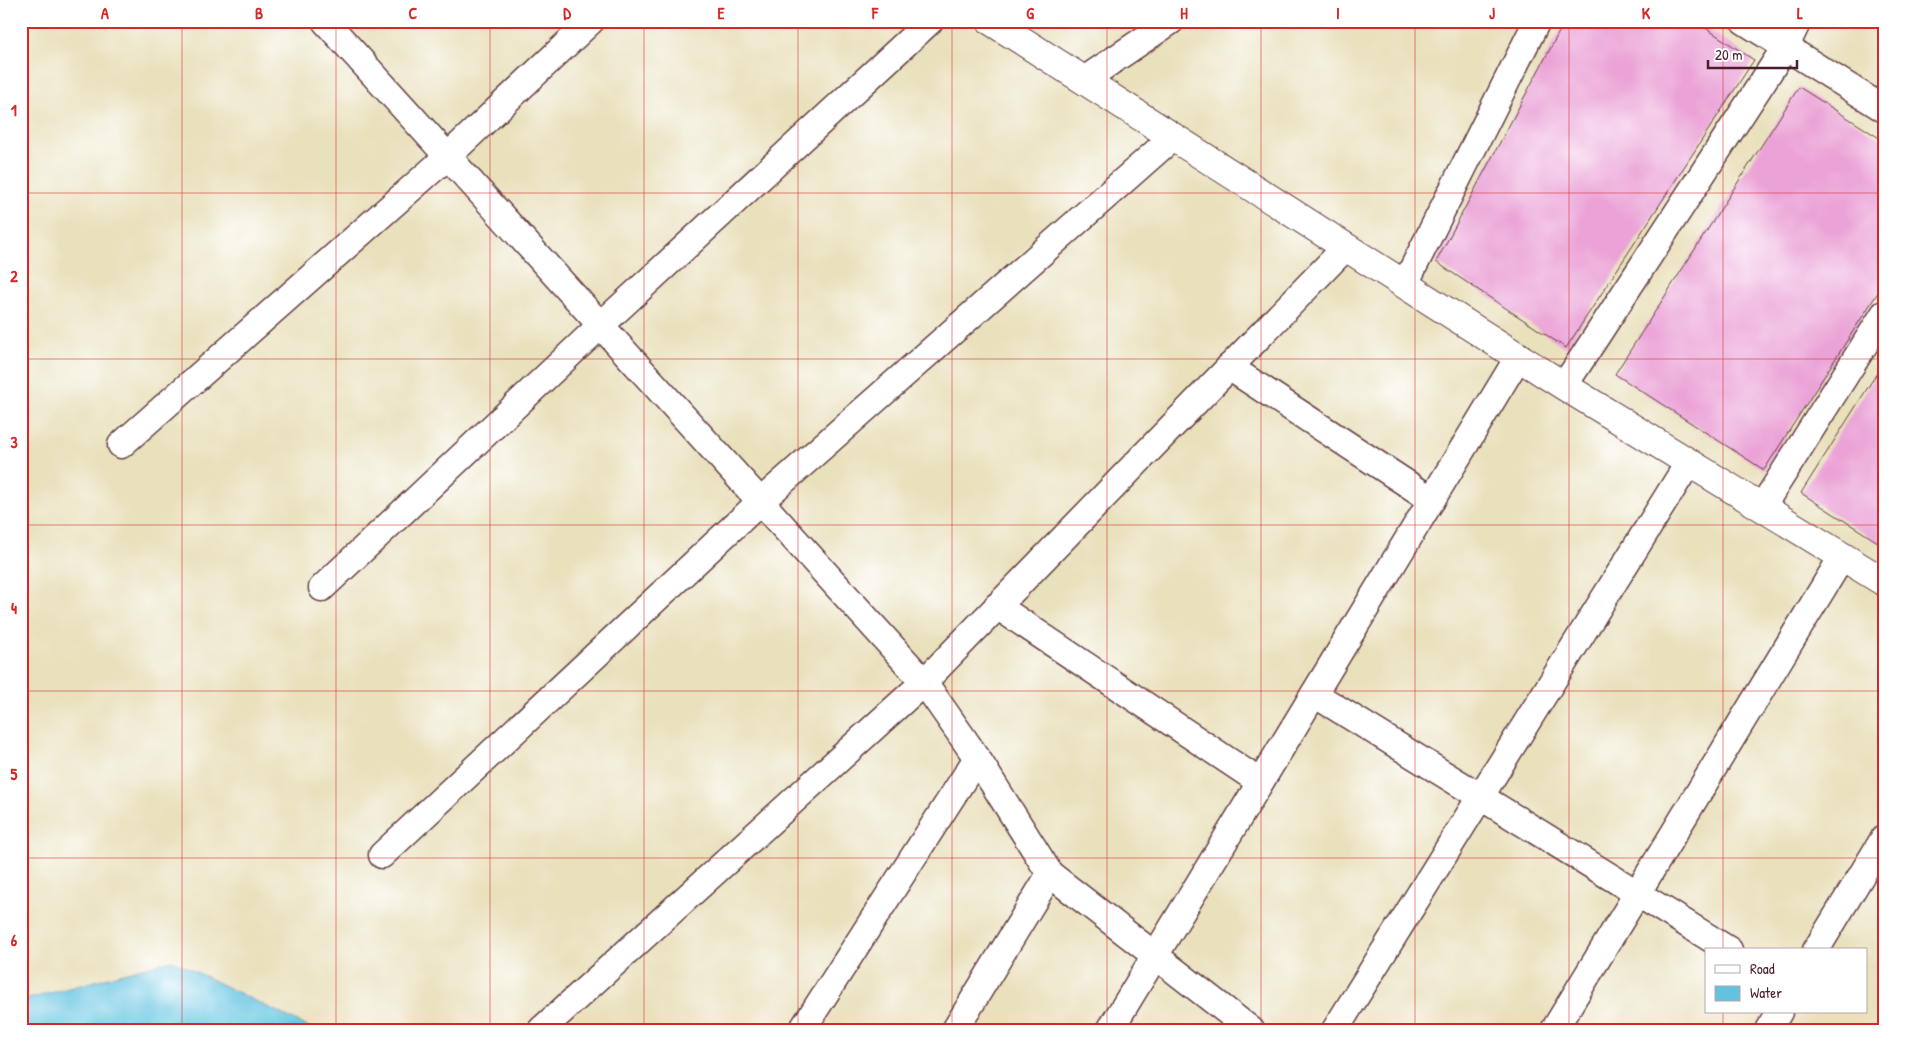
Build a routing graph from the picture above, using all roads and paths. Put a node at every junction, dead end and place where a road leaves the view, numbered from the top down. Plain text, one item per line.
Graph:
1 (325, 21) edge
2 (591, 21) edge
3 (930, 21) edge
4 (991, 21) edge
5 (1171, 21) edge
6 (1537, 21) edge
7 (1744, 21) edge
8 (1798, 21) edge
9 (1786, 46) junction
10 (1084, 80) junction
11 (1884, 109) edge
12 (1173, 137) junction
13 (448, 156) junction
14 (1346, 247) junction
15 (1405, 284) junction
16 (1884, 314) edge
17 (601, 325) junction
18 (1519, 356) junction
19 (1229, 367) junction
20 (1564, 386) junction
21 (121, 445) dead end
22 (1689, 462) junction
23 (1432, 500) junction
24 (761, 501) junction
25 (1762, 507) junction
26 (1842, 557) junction
27 (1884, 582) edge
28 (322, 588) dead end
29 (997, 606) junction
30 (924, 682) junction
31 (1314, 694) junction
32 (977, 758) junction
33 (1260, 782) junction
34 (1480, 796) junction
35 (1884, 838) edge
36 (382, 855) dead end
37 (1050, 874) junction
38 (1637, 893) junction
39 (1726, 948) edge
40 (1817, 948) edge
41 (1155, 956) junction
42 (1778, 1014) edge
43 (541, 1030) edge
44 (802, 1030) edge
45 (955, 1030) edge
46 (1110, 1030) edge
47 (1251, 1030) edge
48 (1335, 1030) edge
49 (1554, 1030) edge
50 (1768, 1030) edge

1 - 13 street
2 - 13 street
3 - 17 street
4 - 10 street
5 - 10 street
6 - 15 street
7 - 9 street
8 - 9 street
9 - 11 street
9 - 20 street
10 - 12 street
12 - 14 street
12 - 24 street
13 - 17 street
13 - 21 street
14 - 15 street
14 - 19 street
15 - 18 street
16 - 25 street
17 - 24 street
17 - 28 street
18 - 20 street
18 - 23 street
19 - 23 street
19 - 29 street
20 - 22 street
22 - 25 street
22 - 34 street
23 - 31 street
24 - 30 street
24 - 36 street
25 - 26 street
26 - 27 street
26 - 38 street
29 - 30 street
29 - 33 street
30 - 32 street
30 - 43 street
31 - 33 street
31 - 34 street
32 - 37 street
32 - 44 street
33 - 41 street
34 - 38 street
34 - 48 street
35 - 40 street
37 - 41 street
37 - 45 street
38 - 39 street
38 - 49 street
41 - 46 street
41 - 47 street
42 - 50 street

